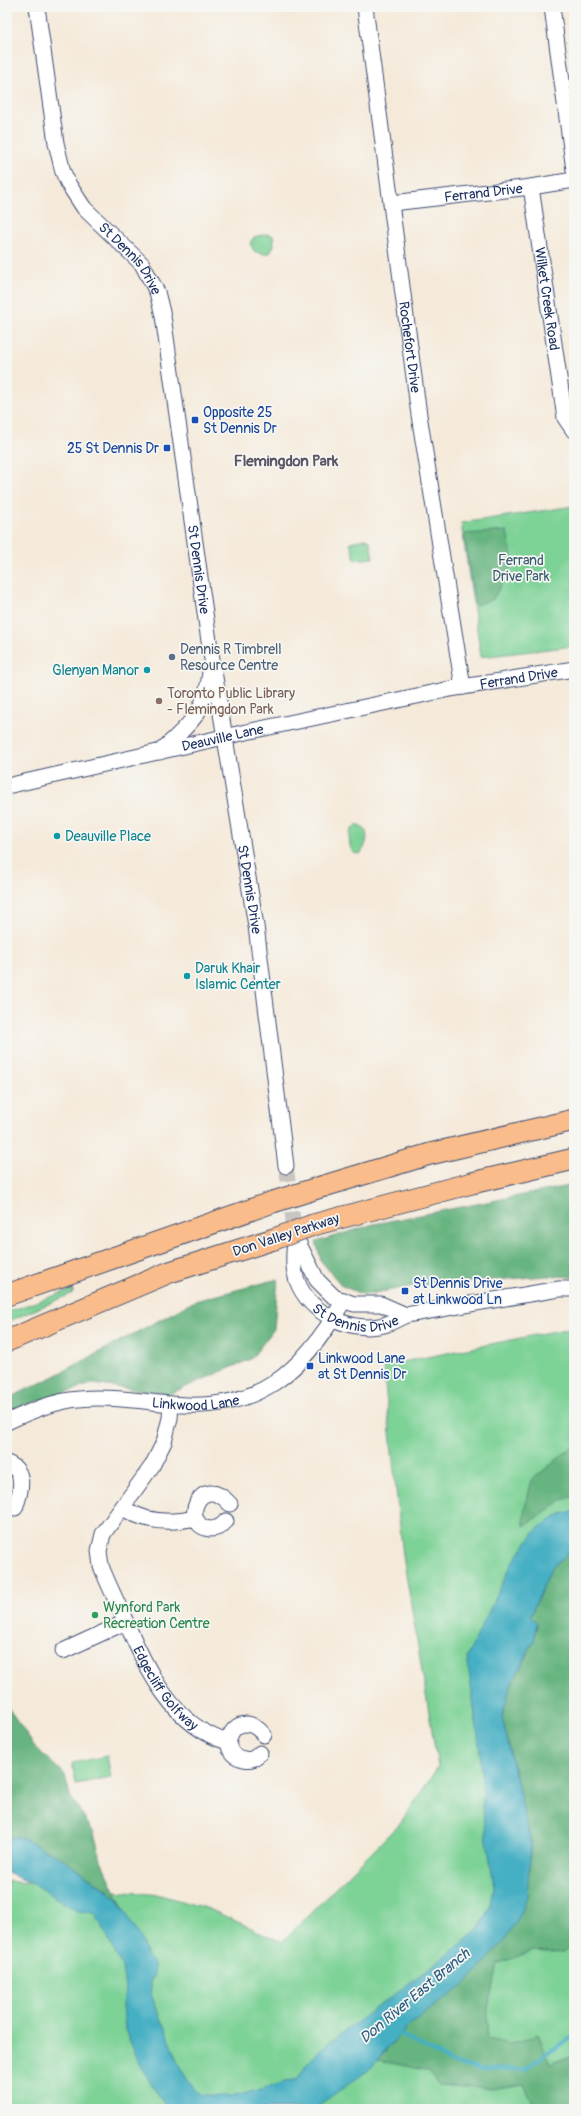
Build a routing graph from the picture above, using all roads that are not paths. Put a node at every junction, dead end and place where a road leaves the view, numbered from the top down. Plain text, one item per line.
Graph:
1 (37, 7) edge
2 (365, 7) edge
3 (552, 7) edge
4 (574, 170) edge
5 (574, 180) edge
6 (531, 187) junction
7 (392, 203) junction
8 (574, 431) edge
9 (209, 641) junction
10 (574, 669) edge
11 (463, 687) junction
12 (225, 737) junction
13 (159, 753) junction
14 (7, 786) edge
15 (574, 1120) edge
16 (574, 1159) edge
17 (286, 1166) tunnel mouth
18 (574, 1289) edge
19 (7, 1295) edge
20 (344, 1300) junction
21 (406, 1315) junction
22 (332, 1320) junction
23 (7, 1340) edge
24 (171, 1404) junction
25 (7, 1422) edge
26 (7, 1462) edge
27 (230, 1504) dead end
28 (15, 1508) dead end
29 (123, 1508) junction
30 (195, 1518) junction
31 (226, 1521) dead end
32 (126, 1622) junction
33 (63, 1651) dead end
34 (264, 1735) dead end
35 (228, 1742) junction
36 (260, 1753) dead end

1 - 9 street, St Dennis Drive
2 - 7 street, Rochefort Drive
3 - 4 street
5 - 6 street, Ferrand Drive
6 - 7 street, Ferrand Drive
6 - 8 street, Wilket Creek Road
7 - 11 street, Rochefort Drive
9 - 12 street, St Dennis Drive
9 - 13 street
10 - 11 street, Ferrand Drive
11 - 12 street, Deauville Lane
12 - 13 street, Deauville Lane
12 - 17 street, St Dennis Drive
13 - 14 street, Deauville Lane
15 - 19 highway, bridge
16 - 23 highway, Don Valley Parkway, bridge
18 - 21 street, St Dennis Drive
20 - 21 street, St Dennis Drive
20 - 22 street, Linkwood Lane
20 - 22 street, St Dennis Drive
21 - 22 street, St Dennis Drive
22 - 24 street, Linkwood Lane
24 - 25 street, Linkwood Lane
24 - 29 street, Edgecliff Golfway
26 - 28 street
27 - 30 street
29 - 30 street
29 - 32 street, Edgecliff Golfway
30 - 31 street
32 - 33 street
32 - 35 street, Edgecliff Golfway
34 - 35 street
35 - 36 street

